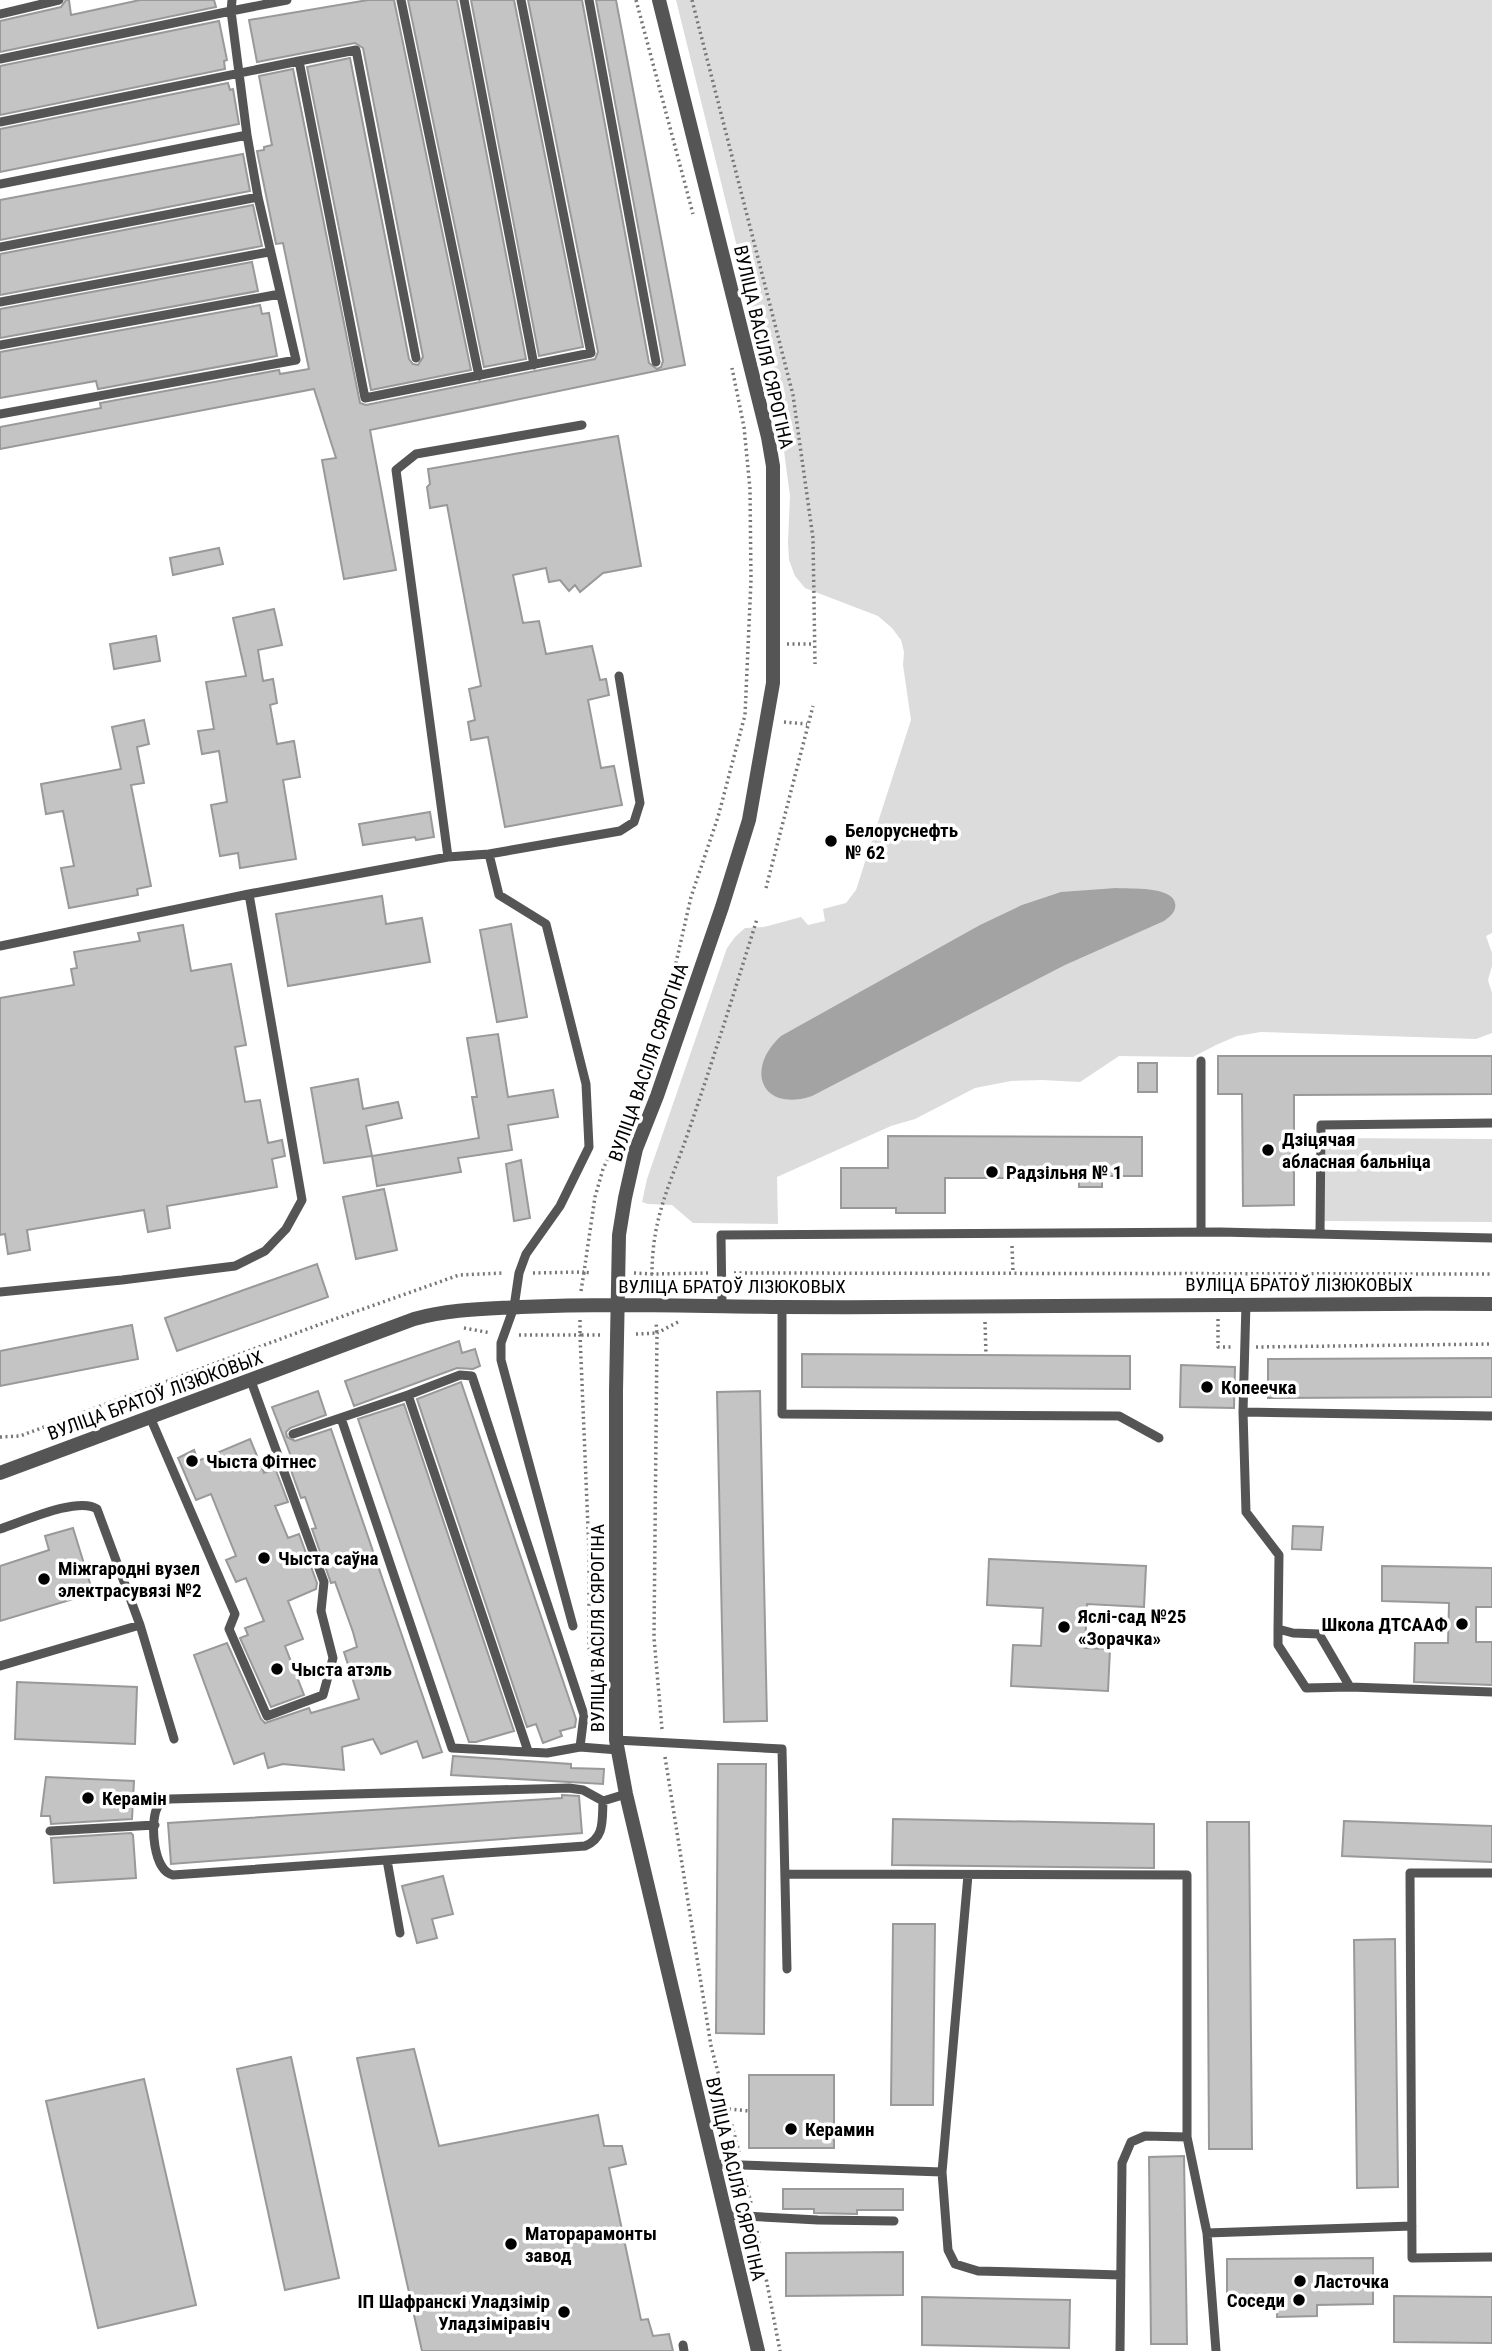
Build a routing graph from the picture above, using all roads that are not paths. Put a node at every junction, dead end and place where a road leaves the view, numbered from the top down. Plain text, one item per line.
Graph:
1 (60, 0) edge
2 (232, 0) edge
3 (287, 0) edge
4 (401, 0) edge
5 (464, 0) edge
6 (521, 0) edge
7 (589, 0) edge
8 (659, 0) edge
9 (232, 11) junction
10 (0, 15) edge
11 (0, 58) edge
12 (299, 61) junction
13 (241, 72) junction
14 (0, 122) edge
15 (247, 135) junction
16 (0, 184) edge
17 (258, 197) junction
18 (0, 247) edge
19 (269, 252) junction
20 (280, 294) junction
21 (0, 302) edge
22 (0, 345) edge
23 (416, 358) dead end
24 (656, 362) dead end
25 (534, 365) junction
26 (479, 376) junction
27 (0, 414) edge
28 (582, 425) dead end
29 (620, 676) dead end
30 (489, 854) junction
31 (448, 857) junction
32 (249, 894) junction
33 (0, 946) edge
34 (1201, 1061) dead end
35 (1492, 1123) edge
36 (1201, 1232) junction
37 (1320, 1234) junction
38 (1492, 1238) edge
39 (0, 1292) edge
40 (1246, 1303) junction
41 (618, 1304) junction
42 (1492, 1304) edge
43 (722, 1306) junction
44 (514, 1307) junction
45 (782, 1307) junction
46 (251, 1381) junction
47 (408, 1395) junction
48 (1243, 1412) junction
49 (1492, 1416) edge
50 (150, 1417) junction
51 (341, 1418) junction
52 (293, 1434) dead end
53 (1159, 1438) dead end
54 (0, 1473) edge
55 (0, 1529) edge
56 (140, 1625) junction
57 (573, 1626) dead end
58 (1278, 1629) junction
59 (0, 1666) edge
60 (1350, 1687) junction
61 (1492, 1692) edge
62 (174, 1740) dead end
63 (617, 1745) junction
64 (580, 1747) junction
65 (528, 1751) junction
66 (626, 1794) junction
67 (603, 1801) junction
68 (155, 1825) junction
69 (50, 1831) dead end
70 (387, 1860) junction
71 (1492, 1873) edge
72 (785, 1874) junction
73 (968, 1875) junction
74 (400, 1933) dead end
75 (787, 1969) dead end
76 (1187, 2137) junction
77 (712, 2164) junction
78 (942, 2172) junction
79 (725, 2215) junction
80 (894, 2221) dead end
81 (1412, 2226) junction
82 (1207, 2233) junction
83 (1492, 2257) edge
84 (1121, 2275) junction
85 (758, 2351) edge
86 (1120, 2351) edge
87 (1216, 2351) edge

1 - 10 lane
2 - 9 lane
3 - 9 lane
4 - 26 lane
5 - 25 lane
6 - 25 lane
7 - 24 lane
8 - 41 street, ВУЛІЦА ВАСІЛЯ СЯРОГІНА
9 - 11 lane
9 - 13 lane
12 - 13 lane
12 - 23 lane
12 - 26 lane
13 - 14 lane
13 - 15 lane
15 - 16 lane
15 - 17 lane
17 - 18 lane
17 - 19 lane
19 - 20 lane
19 - 21 lane
20 - 22 lane
20 - 27 lane
25 - 26 lane
28 - 31 lane
29 - 30 lane
30 - 31 lane
30 - 44 lane
31 - 32 lane
32 - 33 lane
32 - 39 lane
34 - 36 lane
35 - 37 lane
36 - 37 lane
36 - 43 lane
37 - 38 lane
40 - 42 street, ВУЛІЦА БРАТОЎ ЛІЗЮКОВЫХ
40 - 45 street, ВУЛІЦА БРАТОЎ ЛІЗЮКОВЫХ
40 - 48 lane
41 - 43 street, ВУЛІЦА БРАТОЎ ЛІЗЮКОВЫХ
41 - 44 street, ВУЛІЦА БРАТОЎ ЛІЗЮКОВЫХ
41 - 63 street, ВУЛІЦА ВАСІЛЯ СЯРОГІНА
43 - 45 street, ВУЛІЦА БРАТОЎ ЛІЗЮКОВЫХ
44 - 46 street, ВУЛІЦА БРАТОЎ ЛІЗЮКОВЫХ
44 - 57 lane
45 - 53 lane
46 - 50 street, ВУЛІЦА БРАТОЎ ЛІЗЮКОВЫХ
46 - 50 lane
47 - 51 lane
47 - 64 lane
47 - 65 lane
48 - 49 lane
48 - 58 lane
50 - 54 street, ВУЛІЦА БРАТОЎ ЛІЗЮКОВЫХ
51 - 52 lane
51 - 65 lane
55 - 56 lane
56 - 59 lane
56 - 62 lane
58 - 60 lane
58 - 60 lane
60 - 61 lane
63 - 64 lane
63 - 66 street, ВУЛІЦА ВАСІЛЯ СЯРОГІНА
63 - 72 lane
64 - 65 lane
66 - 67 lane
66 - 77 street, ВУЛІЦА ВАСІЛЯ СЯРОГІНА
67 - 68 lane
67 - 70 lane
68 - 69 lane
68 - 70 lane
70 - 74 lane
71 - 81 lane
72 - 73 lane
72 - 75 lane
73 - 76 lane
73 - 78 lane
76 - 82 lane
76 - 84 lane
77 - 78 lane
77 - 79 street, ВУЛІЦА ВАСІЛЯ СЯРОГІНА
78 - 84 lane
79 - 80 lane
79 - 85 street, ВУЛІЦА ВАСІЛЯ СЯРОГІНА
81 - 82 lane
81 - 83 lane
82 - 87 lane
84 - 86 lane

